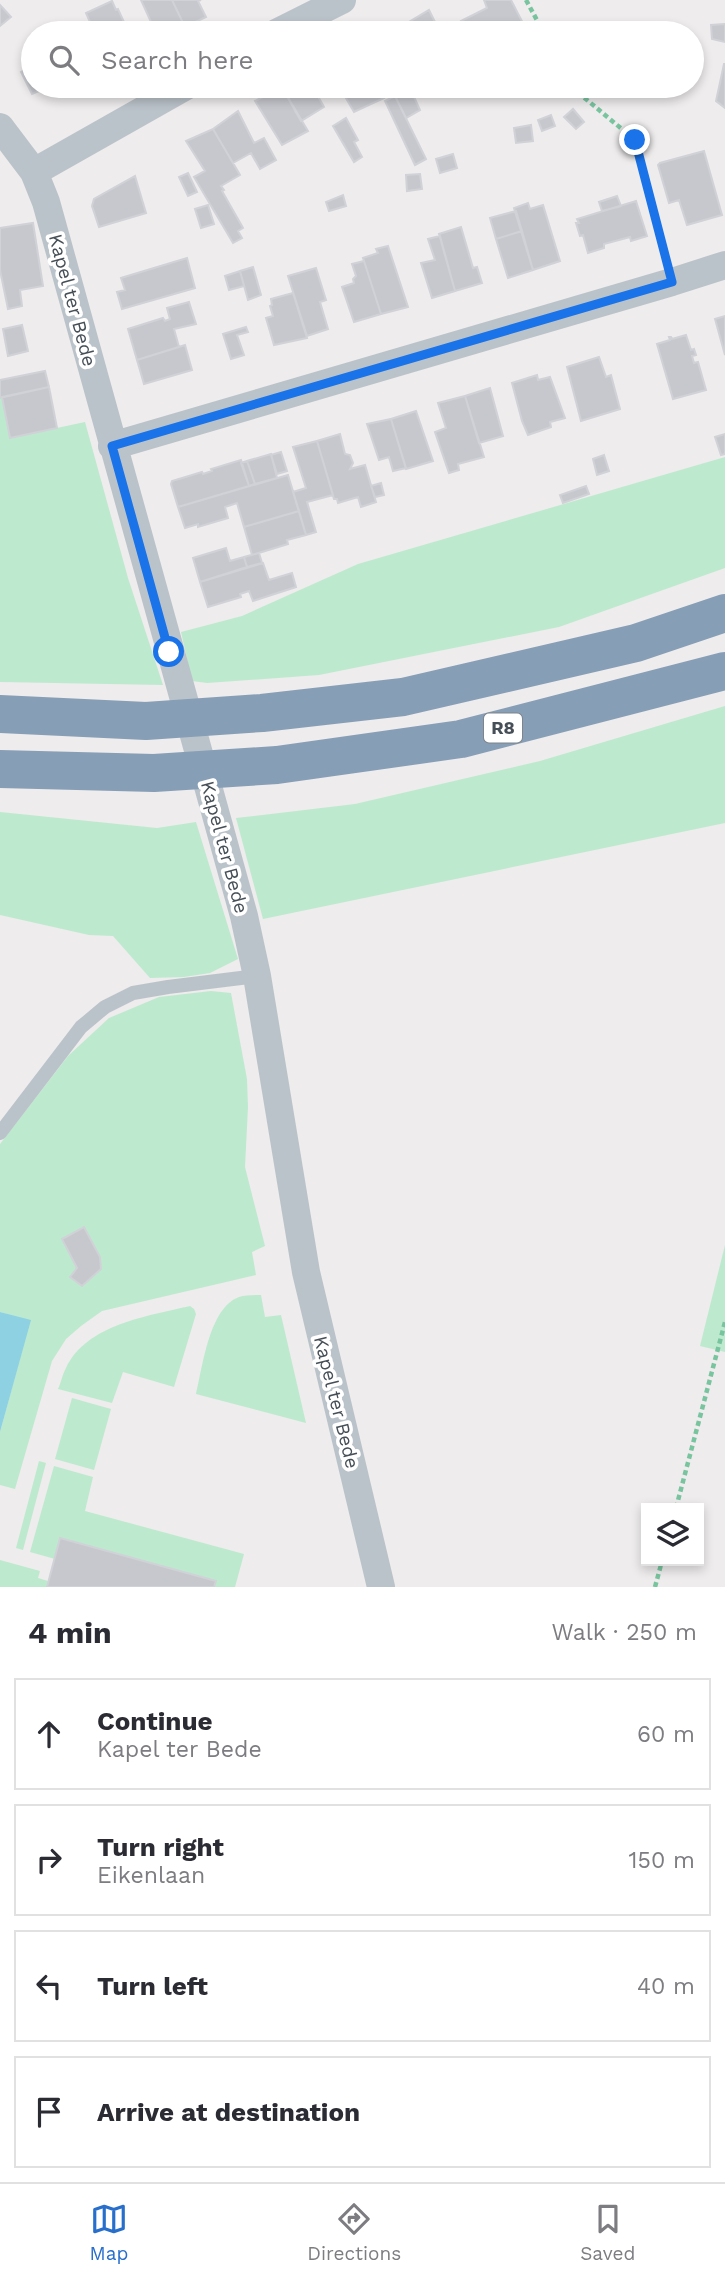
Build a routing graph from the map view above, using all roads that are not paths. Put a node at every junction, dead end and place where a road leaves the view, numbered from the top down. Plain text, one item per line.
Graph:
1 (342, 0) edge
2 (300, 21) edge
3 (165, 98) edge
4 (0, 127) edge
5 (34, 173) junction
6 (725, 265) edge
7 (112, 446) junction
8 (725, 613) edge
9 (725, 671) edge
10 (0, 714) edge
11 (0, 769) edge
12 (257, 976) junction
13 (0, 1133) edge
14 (382, 1587) edge

1 - 2 street
3 - 5 street
4 - 5 street, Kapel ter Bede
5 - 7 street, Kapel ter Bede
6 - 7 street
7 - 12 street, Kapel ter Bede
8 - 10 highway
9 - 11 highway, R8
12 - 13 lane
12 - 14 street, Kapel ter Bede

